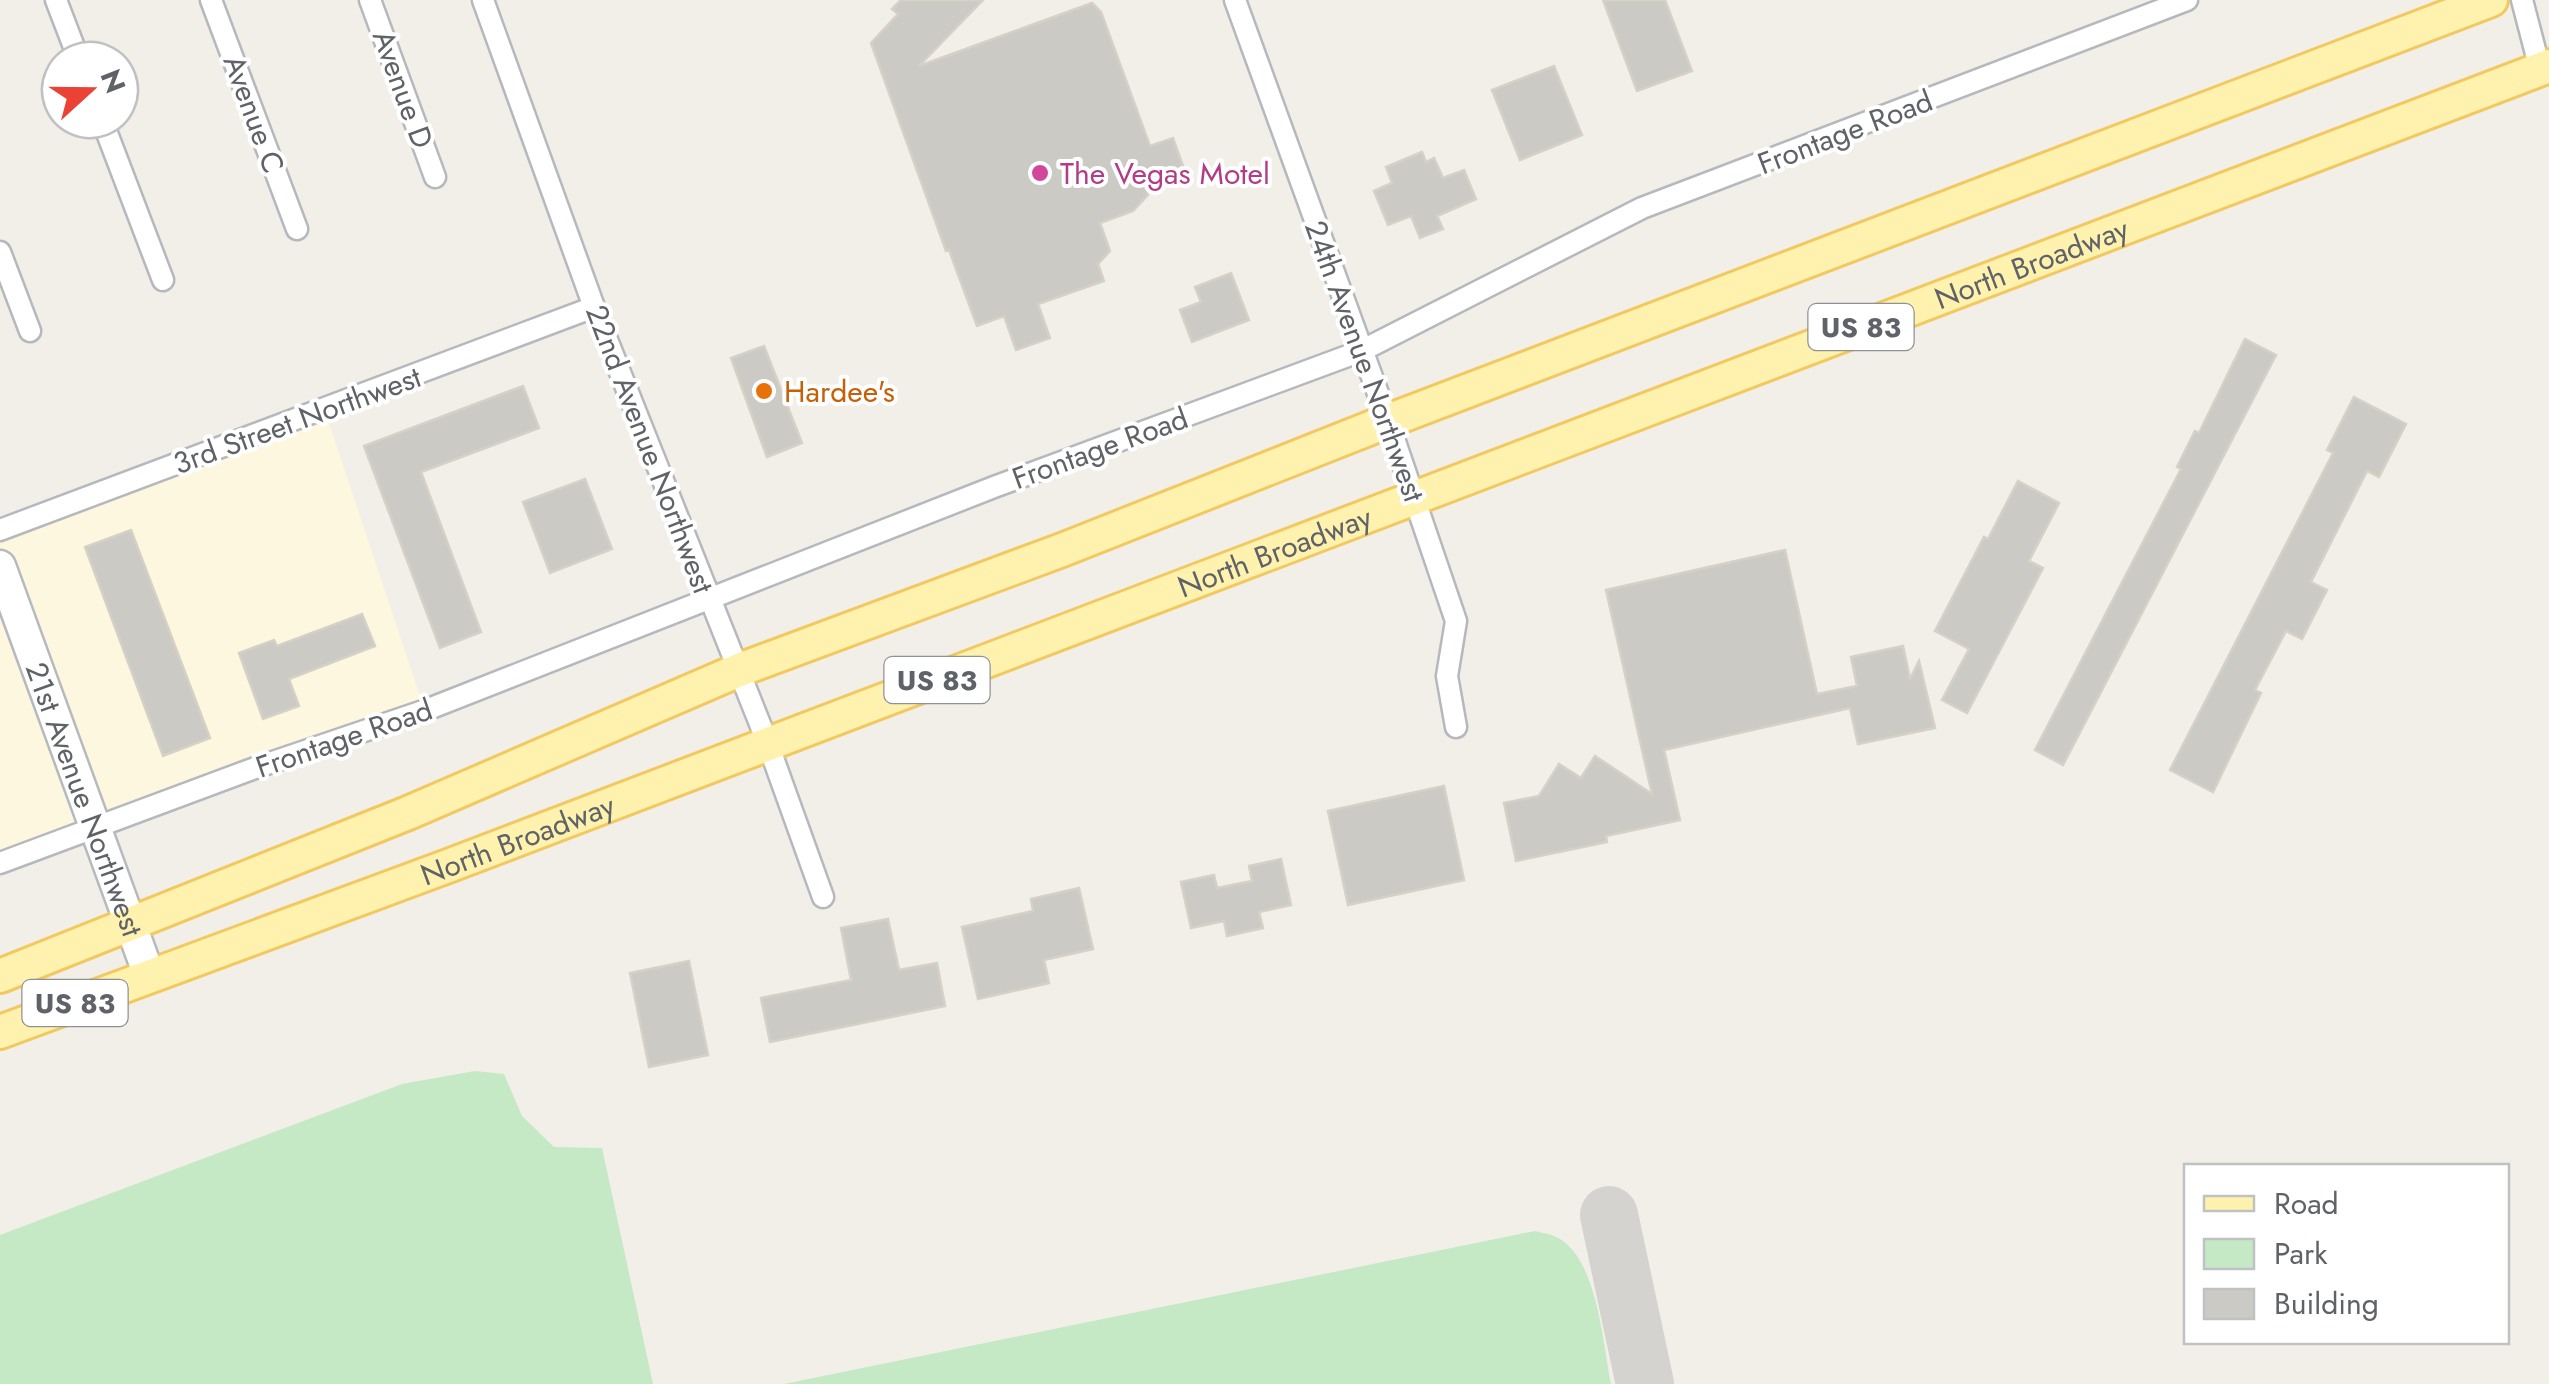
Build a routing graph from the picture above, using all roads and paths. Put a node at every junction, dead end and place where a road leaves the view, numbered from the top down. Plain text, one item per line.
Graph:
1 (56, 0) edge
2 (212, 0) edge
3 (370, 0) edge
4 (483, 0) edge
5 (1235, 0) edge
6 (2186, 0) edge
7 (2491, 0) edge
8 (2522, 0) edge
9 (71, 40) edge
10 (2544, 68) edge
11 (110, 140) edge
12 (435, 177) dead end
13 (296, 229) dead end
14 (0, 252) edge
15 (163, 280) dead end
16 (594, 307) junction
17 (30, 331) dead end
18 (1362, 351) junction
19 (1388, 420) junction
20 (1414, 498) junction
21 (0, 530) edge
22 (0, 566) edge
23 (708, 598) junction
24 (739, 670) junction
25 (1456, 728) dead end
26 (768, 744) junction
27 (94, 827) junction
28 (0, 863) edge
29 (823, 897) dead end
30 (131, 926) junction
31 (149, 975) junction
32 (0, 976) edge
33 (0, 1032) edge

1 - 9 street
2 - 13 street, Avenue C
3 - 12 street, Avenue D
4 - 16 street, 22nd Avenue Northwest
5 - 18 street, 24th Avenue Northwest
6 - 18 street, Frontage Road
7 - 19 main road, US 83
8 - 10 street
10 - 20 main road, North Broadway / US 83
11 - 15 street
14 - 17 street
16 - 21 street, 3rd Street Northwest
16 - 23 street, 22nd Avenue Northwest
18 - 19 street, 24th Avenue Northwest
18 - 23 street, Frontage Road
19 - 20 street, 24th Avenue Northwest
19 - 24 main road, US 83
20 - 25 street, 24th Avenue Northwest
20 - 26 main road, North Broadway / US 83
22 - 27 street, 21st Avenue Northwest
23 - 24 street, 22nd Avenue Northwest
23 - 27 street, Frontage Road
24 - 26 street, 22nd Avenue Northwest
24 - 30 main road, US 83
26 - 29 street, 22nd Avenue Northwest
26 - 31 main road, North Broadway / US 83
27 - 28 street, Frontage Road
27 - 30 street, 21st Avenue Northwest
30 - 31 street, 21st Avenue Northwest
30 - 32 main road, US 83
31 - 33 main road, North Broadway / US 83

